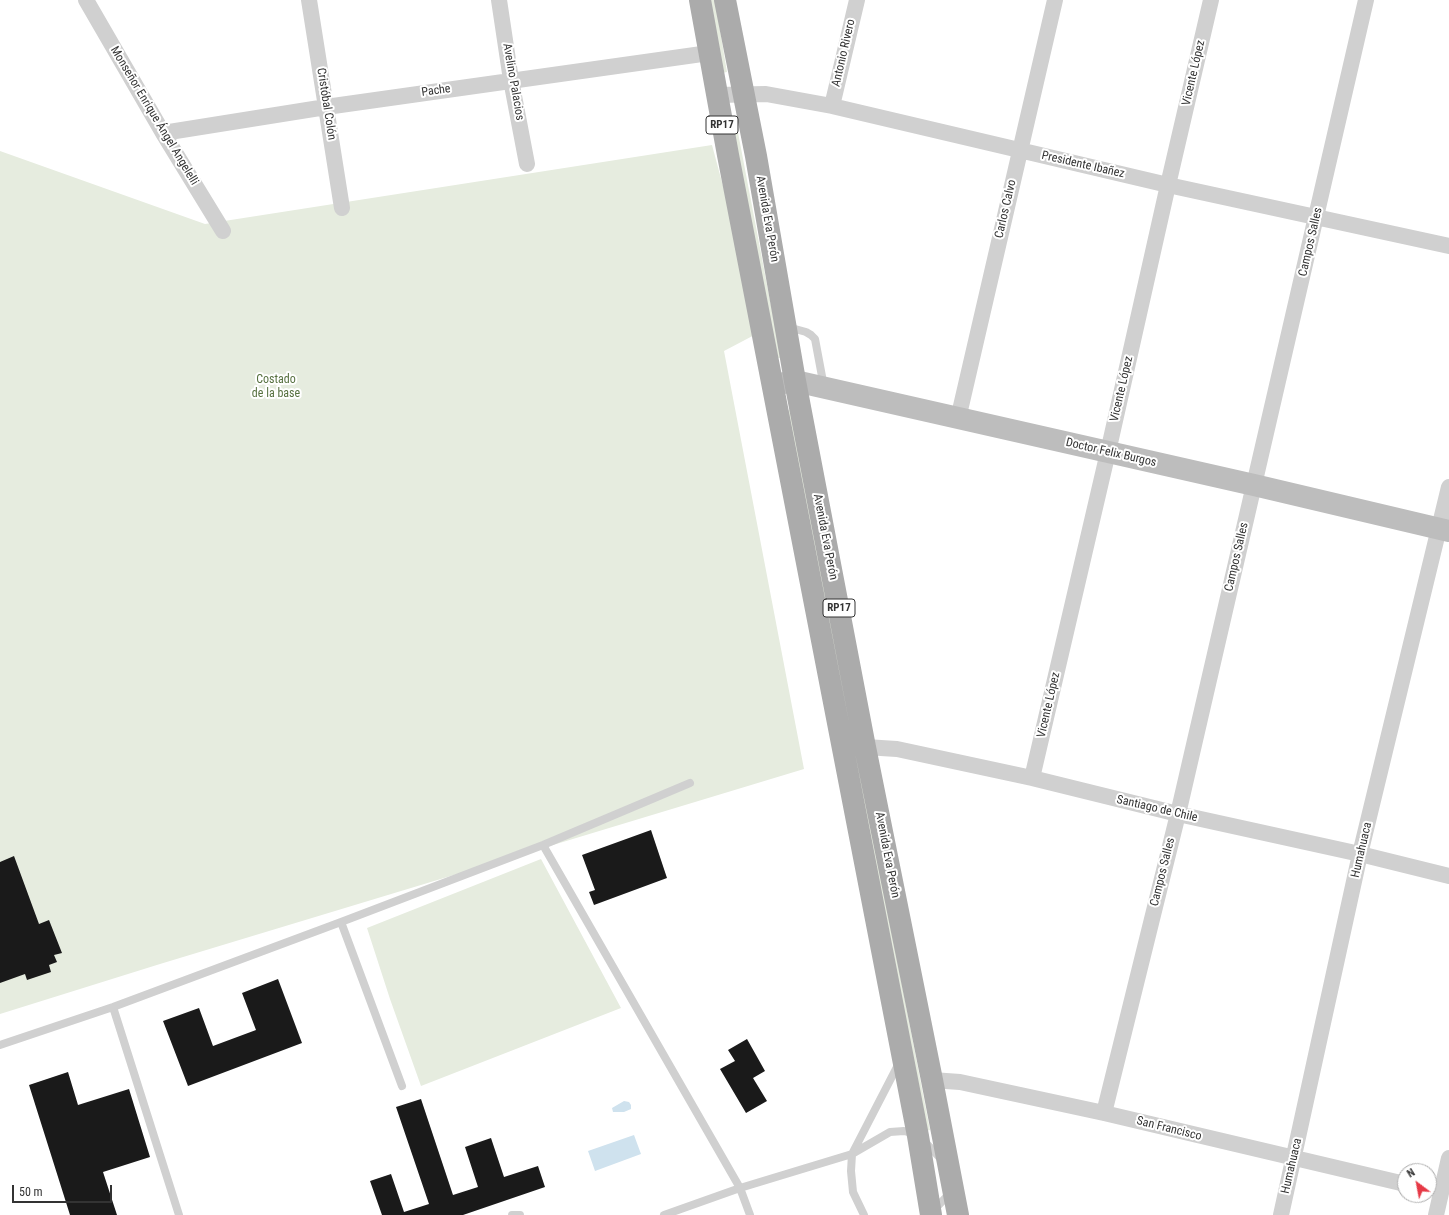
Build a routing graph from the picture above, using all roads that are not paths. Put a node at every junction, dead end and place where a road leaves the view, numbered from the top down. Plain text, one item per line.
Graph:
1 (86, 0) edge
2 (310, 0) edge
3 (499, 0) edge
4 (700, 0) edge
5 (725, 0) edge
6 (856, 0) edge
7 (1055, 0) edge
8 (1211, 0) edge
9 (1366, 0) edge
10 (709, 53) junction
11 (512, 80) junction
12 (744, 94) junction
13 (717, 95) junction
14 (832, 106) junction
15 (326, 107) junction
16 (163, 133) junction
17 (1020, 150) junction
18 (528, 164) dead end
19 (1168, 185) junction
20 (342, 208) dead end
21 (1316, 218) junction
22 (223, 231) dead end
23 (1449, 246) edge
24 (785, 327) junction
25 (795, 381) junction
26 (773, 385) junction
27 (824, 388) junction
28 (958, 419) junction
29 (1108, 452) junction
30 (1254, 485) junction
31 (1449, 486) edge
32 (1444, 530) edge
33 (865, 747) junction
34 (1032, 778) junction
35 (690, 783) dead end
36 (1178, 814) junction
37 (543, 845) junction
38 (1360, 854) junction
39 (1449, 876) edge
40 (341, 922) junction
41 (113, 1007) junction
42 (0, 1045) edge
43 (903, 1055) junction
44 (932, 1080) junction
45 (402, 1086) dead end
46 (1104, 1113) junction
47 (918, 1136) junction
48 (852, 1154) junction
49 (1449, 1158) edge
50 (1294, 1159) junction
51 (948, 1166) junction
52 (1397, 1182) edge
53 (740, 1188) junction
54 (953, 1189) junction
55 (1440, 1192) edge
56 (930, 1214) edge
57 (179, 1215) edge
58 (512, 1215) edge
59 (520, 1215) edge
60 (664, 1215) edge
61 (750, 1215) edge
62 (864, 1215) edge
63 (958, 1215) edge
64 (1281, 1215) edge
65 (1436, 1215) edge

1 - 16 street, Monseñor Enrique Ángel Angelelli
2 - 15 street, Cristóbal Colón
3 - 11 street, Avelino Palacios
4 - 10 main road, Avenida Eva Perón / RP17
5 - 12 main road, Avenida Eva Perón / RP17
6 - 14 street, Antonio Rivero
7 - 17 street, Carlos Calvo
8 - 19 street, Vicente López
9 - 21 street, Campos Salles
10 - 11 street, Pache
10 - 13 main road, Avenida Eva Perón / RP17
11 - 15 street, Pache
11 - 18 street, Avelino Palacios
12 - 13 street, Presidente Ibañez
12 - 14 street, Presidente Ibañez
12 - 24 main road, Avenida Eva Perón / RP17
13 - 26 main road, Avenida Eva Perón / RP17
14 - 17 street, Presidente Ibañez
15 - 16 street, Pache
15 - 20 street, Cristóbal Colón
16 - 22 street, Monseñor Enrique Ángel Angelelli
17 - 19 street, Presidente Ibañez
17 - 28 street, Carlos Calvo
19 - 21 street, Presidente Ibañez
19 - 29 street, Vicente López
21 - 23 street, Presidente Ibañez
21 - 30 street, Campos Salles
24 - 25 main road, Avenida Eva Perón / RP17
24 - 27 lane
25 - 26 street, Doctor Felix Burgos
25 - 27 street, Doctor Felix Burgos
25 - 33 main road, Avenida Eva Perón / RP17
26 - 43 main road, Avenida Eva Perón / RP17
27 - 28 street, Doctor Felix Burgos
28 - 29 street, Doctor Felix Burgos
29 - 30 street, Doctor Felix Burgos
29 - 34 street, Vicente López
30 - 32 street, Doctor Felix Burgos
30 - 36 street, Campos Salles
31 - 32 street, Humahuaca
32 - 38 street, Humahuaca
33 - 34 street, Santiago de Chile
33 - 44 main road, Avenida Eva Perón / RP17
34 - 36 street, Santiago de Chile
35 - 37 lane
36 - 38 street, Santiago de Chile
36 - 46 street, Campos Salles
37 - 40 lane
37 - 53 lane
38 - 39 street, Santiago de Chile
38 - 50 street, Humahuaca
40 - 41 lane
40 - 45 lane
41 - 42 lane
41 - 57 lane
43 - 47 main road, Avenida Eva Perón / RP17
43 - 48 lane
44 - 46 street, San Francisco
44 - 51 main road, Avenida Eva Perón / RP17
46 - 50 street, San Francisco
47 - 48 lane
47 - 51 lane
47 - 56 main road, Avenida Eva Perón / RP17
48 - 53 lane
48 - 62 lane
49 - 55 street
50 - 52 street, San Francisco
50 - 64 street, Humahuaca
51 - 54 main road, Avenida Eva Perón / RP17
53 - 60 lane
53 - 61 lane
54 - 56 lane
54 - 63 main road, Avenida Eva Perón / RP17
55 - 65 street
58 - 59 lane

